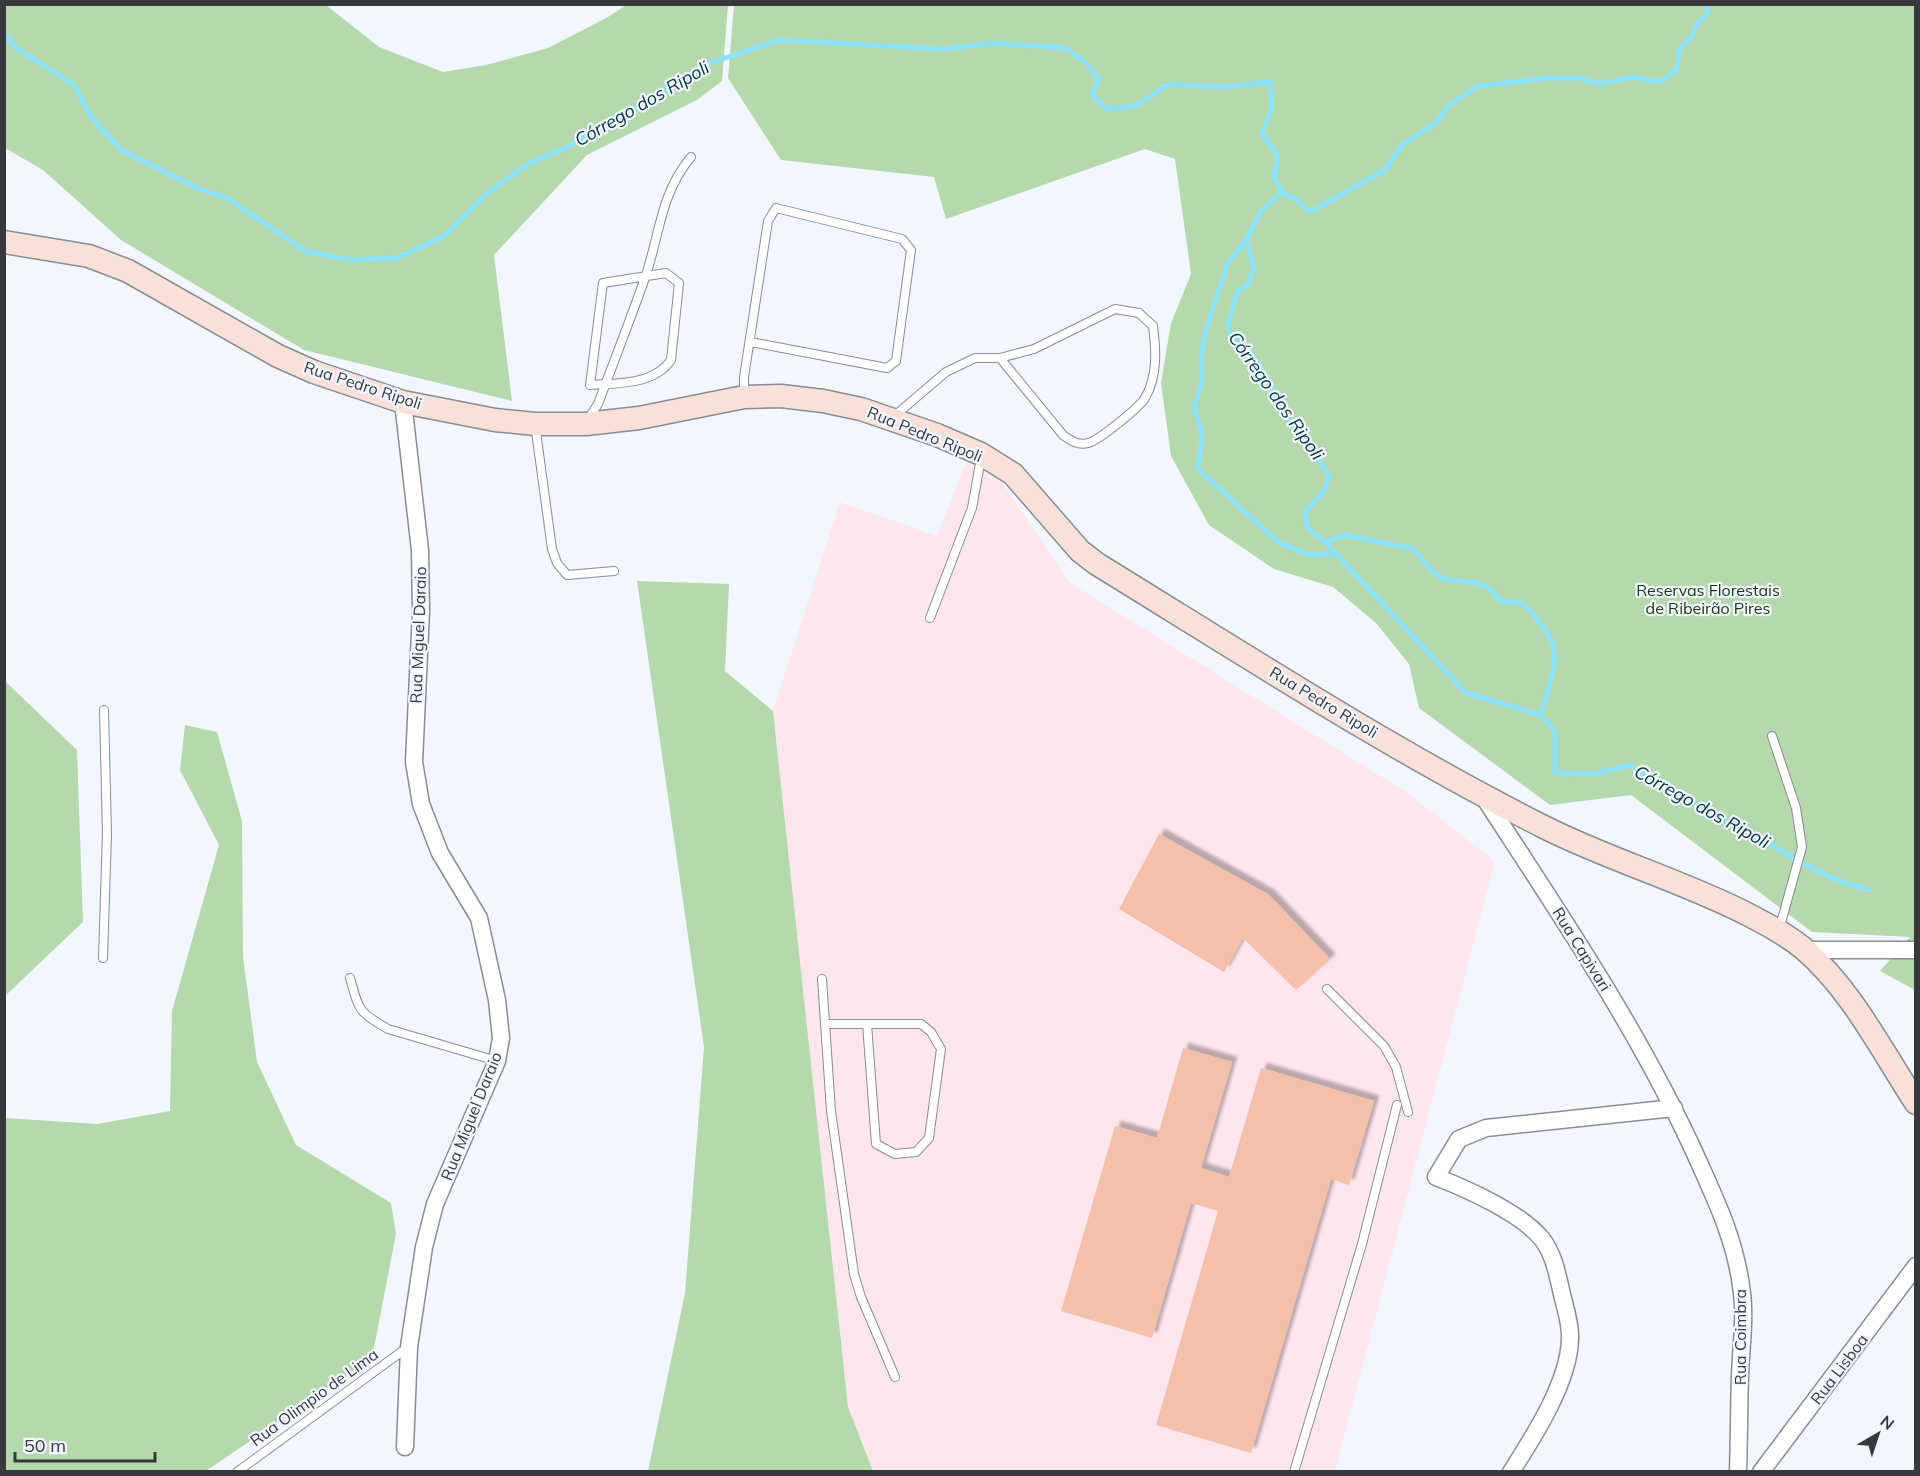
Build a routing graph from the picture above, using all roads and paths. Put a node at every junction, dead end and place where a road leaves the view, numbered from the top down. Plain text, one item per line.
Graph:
1 (691, 157) dead end
2 (4, 242) edge
3 (646, 275) junction
4 (751, 342) junction
5 (1000, 358) junction
6 (605, 384) junction
7 (744, 397) junction
8 (403, 402) junction
9 (891, 419) junction
10 (535, 424) junction
11 (586, 424) junction
12 (981, 454) junction
13 (614, 571) dead end
14 (930, 618) dead end
15 (104, 710) dead end
16 (1772, 736) dead end
17 (1482, 795) junction
18 (1779, 931) junction
19 (1805, 950) junction
20 (1916, 950) edge
21 (103, 958) dead end
22 (350, 978) dead end
23 (822, 979) dead end
24 (1327, 989) dead end
25 (825, 1024) junction
26 (867, 1024) junction
27 (496, 1061) junction
28 (1916, 1103) edge
29 (1397, 1105) dead end
30 (1674, 1108) junction
31 (1408, 1112) dead end
32 (1916, 1266) edge
33 (409, 1347) junction
34 (895, 1377) dead end
35 (405, 1447) dead end
36 (237, 1472) edge
37 (1294, 1472) edge
38 (1511, 1472) edge
39 (1738, 1472) edge
40 (1761, 1472) edge

1 - 3 lane
2 - 8 street, Rua Pedro Ripoli
3 - 6 lane
3 - 6 lane
3 - 6 lane
4 - 4 lane
4 - 7 lane
5 - 5 lane
5 - 9 lane
6 - 11 lane
7 - 9 street, Rua Pedro Ripoli
7 - 11 street, Rua Pedro Ripoli
8 - 10 street, Rua Pedro Ripoli
8 - 27 street, Rua Miguel Daraio
9 - 12 street, Rua Pedro Ripoli
10 - 11 street, Rua Pedro Ripoli
10 - 13 lane
12 - 14 lane
12 - 17 street, Rua Pedro Ripoli
15 - 21 lane
16 - 18 lane
17 - 18 street, Rua Pedro Ripoli
17 - 30 street, Rua Capivari
18 - 19 street, Rua Pedro Ripoli
19 - 20 street
19 - 28 street, Rua Pedro Ripoli
22 - 27 lane
23 - 25 lane
24 - 31 lane
25 - 26 lane
25 - 34 lane
26 - 26 lane
27 - 33 street, Rua Miguel Daraio
29 - 37 lane
30 - 38 street
30 - 39 street, Rua Coimbra
32 - 40 street, Rua Lisboa
33 - 35 street, Rua Miguel Daraio
33 - 36 lane, Rua Olimpio de Lima

